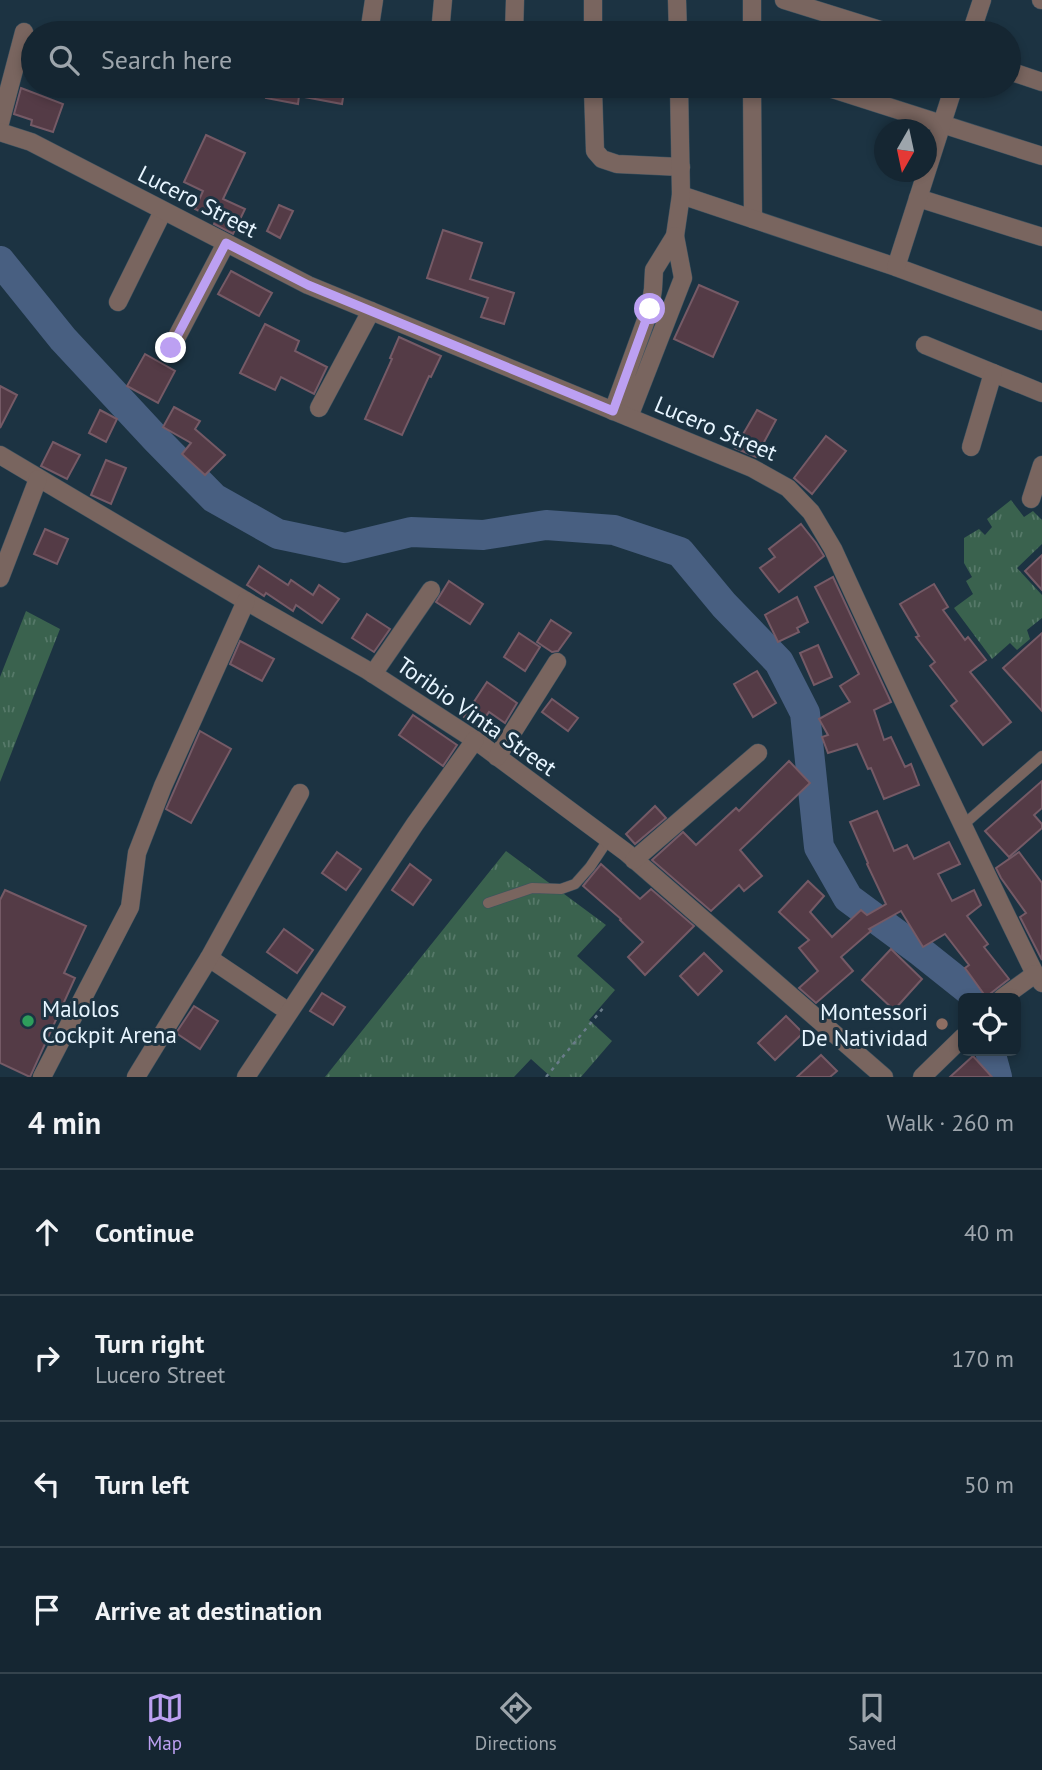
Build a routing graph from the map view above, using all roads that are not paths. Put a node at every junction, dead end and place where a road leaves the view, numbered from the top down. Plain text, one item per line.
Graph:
1 (374, 0) edge
2 (443, 0) edge
3 (515, 0) edge
4 (593, 0) edge
5 (677, 0) edge
6 (751, 0) edge
7 (784, 0) edge
8 (982, 0) edge
9 (371, 21) edge
10 (441, 21) edge
11 (514, 21) edge
12 (593, 21) edge
13 (678, 21) edge
14 (752, 21) edge
15 (851, 21) edge
16 (975, 21) edge
17 (21, 43) edge
18 (1021, 75) edge
19 (1042, 82) edge
20 (593, 98) edge
21 (679, 98) edge
22 (752, 98) edge
23 (861, 98) edge
24 (950, 98) edge
25 (0, 123) edge
26 (942, 124) junction
27 (0, 132) edge
28 (1042, 156) edge
29 (681, 167) junction
30 (681, 195) junction
31 (918, 198) junction
32 (163, 211) junction
33 (753, 219) junction
34 (675, 236) junction
35 (1042, 237) edge
36 (226, 243) junction
37 (896, 267) junction
38 (653, 289) junction
39 (676, 296) junction
40 (118, 302) dead end
41 (371, 311) junction
42 (1042, 321) edge
43 (925, 345) dead end
44 (171, 348) dead end
45 (993, 373) junction
46 (1042, 393) edge
47 (319, 408) dead end
48 (621, 414) junction
49 (971, 447) dead end
50 (0, 455) edge
51 (1042, 465) edge
52 (38, 479) junction
53 (1031, 499) dead end
54 (0, 578) edge
55 (431, 590) dead end
56 (246, 601) junction
57 (557, 662) dead end
58 (373, 674) junction
59 (475, 740) junction
60 (758, 753) dead end
61 (1042, 756) edge
62 (497, 757) junction
63 (300, 793) dead end
64 (962, 826) junction
65 (608, 840) junction
66 (634, 860) junction
67 (488, 903) dead end
68 (209, 958) junction
69 (1038, 979) edge
70 (1011, 993) edge
71 (289, 1012) junction
72 (958, 1042) edge
73 (42, 1077) edge
74 (136, 1077) edge
75 (246, 1077) edge
76 (884, 1077) edge
77 (922, 1077) edge

1 - 9 street
2 - 10 street
3 - 11 street
4 - 12 street
5 - 13 street
6 - 14 street
7 - 15 street
8 - 16 street
17 - 25 street
18 - 19 street
20 - 29 street
21 - 29 street
22 - 33 street
23 - 26 street
24 - 26 street
26 - 28 street
26 - 31 street
27 - 32 street, Lucero Street
29 - 30 street
30 - 33 street
30 - 34 street
31 - 35 street
31 - 37 street
32 - 36 street, Lucero Street
32 - 40 street
33 - 37 street
34 - 38 street
34 - 39 street
36 - 41 street, Lucero Street
36 - 44 street
37 - 42 street
38 - 39 street
38 - 48 street
39 - 48 street
41 - 47 street
41 - 48 street, Lucero Street
43 - 45 street
45 - 46 street
45 - 49 street
48 - 64 street, Lucero Street
50 - 52 street, Toribio Vinta Street
51 - 53 street
52 - 54 street
52 - 56 street, Toribio Vinta Street
55 - 58 street
56 - 58 street, Toribio Vinta Street
56 - 73 street
57 - 62 street
58 - 59 street, Toribio Vinta Street
59 - 62 street, Toribio Vinta Street
59 - 71 street
60 - 66 street
61 - 64 lane
62 - 65 street, Toribio Vinta Street
63 - 68 street
64 - 69 street, Lucero Street
65 - 66 street, Toribio Vinta Street
65 - 67 lane
66 - 76 street, Toribio Vinta Street
68 - 71 street
68 - 74 street
69 - 70 street
71 - 75 street
72 - 77 street

